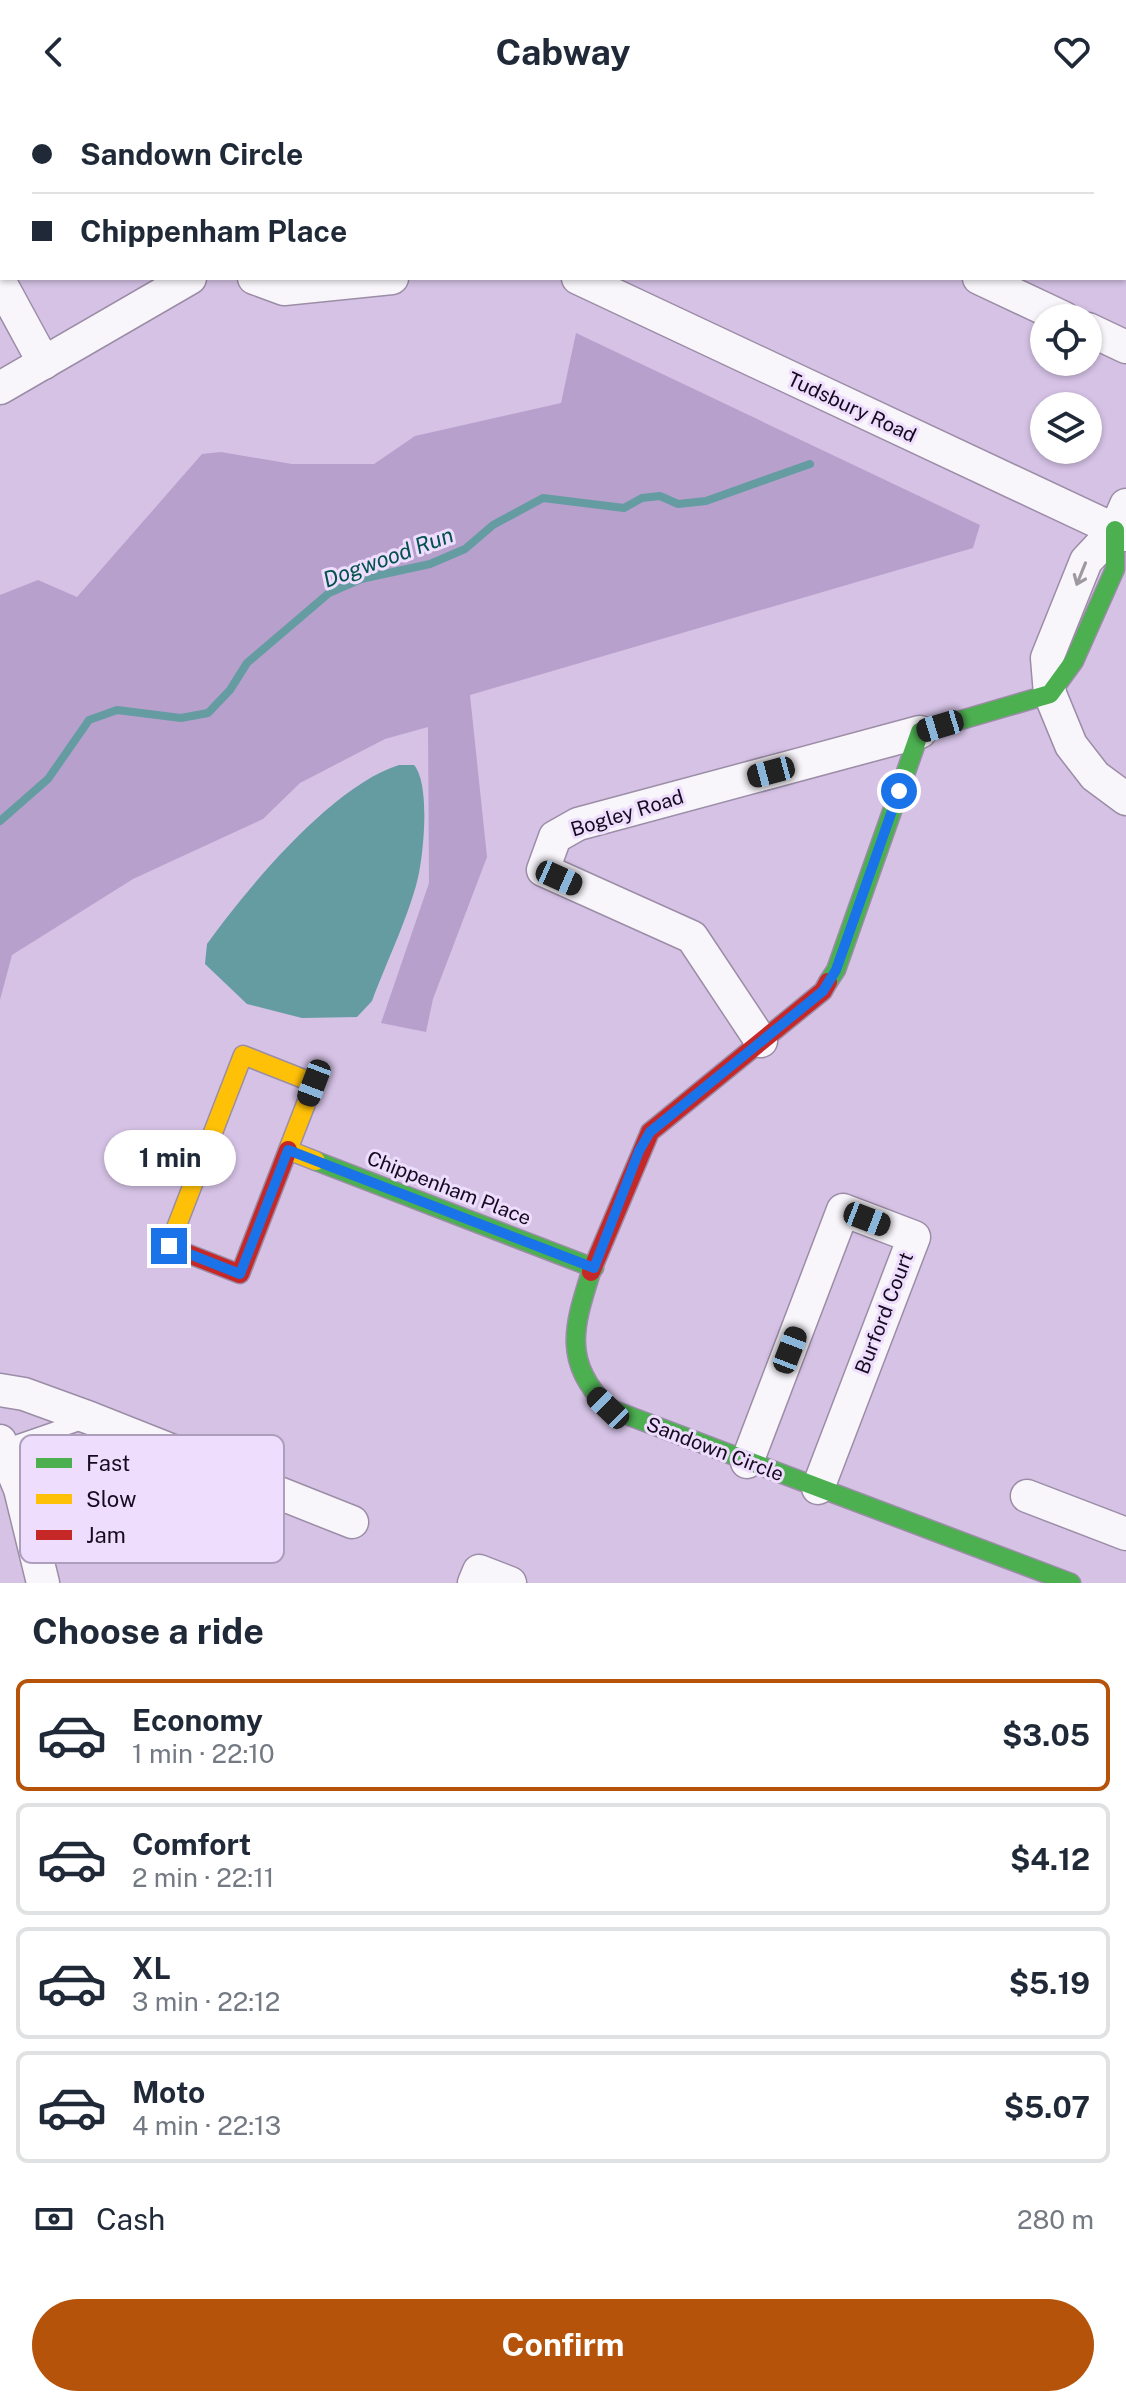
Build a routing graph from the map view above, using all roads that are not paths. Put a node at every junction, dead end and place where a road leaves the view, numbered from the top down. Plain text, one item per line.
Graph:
1 (187, 280) edge
2 (259, 280) edge
3 (372, 280) edge
4 (582, 280) edge
5 (983, 280) edge
6 (0, 282) edge
7 (1034, 304) edge
8 (1102, 336) edge
9 (1126, 347) edge
10 (44, 363) junction
11 (0, 388) edge
12 (1122, 524) edge
13 (1050, 694) junction
14 (920, 732) junction
15 (1126, 799) edge
16 (761, 1041) junction
17 (288, 1150) junction
18 (594, 1268) junction
19 (0, 1390) edge
20 (90, 1418) junction
21 (35, 1435) edge
22 (133, 1435) edge
23 (2, 1445) edge
24 (747, 1462) junction
25 (818, 1488) junction
26 (20, 1489) edge
27 (284, 1495) edge
28 (1027, 1496) dead end
29 (352, 1522) dead end
30 (1126, 1534) edge
31 (38, 1563) edge
32 (43, 1583) edge
33 (474, 1583) edge
34 (510, 1583) edge
35 (1071, 1583) edge

1 - 10 street
2 - 3 street
4 - 12 street, Tudsbury Road
5 - 7 street
6 - 10 street
8 - 9 street
10 - 11 street
12 - 13 street
13 - 14 street
13 - 15 street
14 - 16 street, Sandown Circle
14 - 16 street, Bogley Road
16 - 18 street, Sandown Circle
17 - 17 street
17 - 18 street, Chippenham Place
18 - 24 street, Sandown Circle
19 - 20 street
20 - 21 lane
20 - 22 street
23 - 26 street
24 - 25 street, Sandown Circle
24 - 25 street, Burford Court
25 - 35 street, Sandown Circle
27 - 29 street
28 - 30 street
31 - 32 street
33 - 34 street

